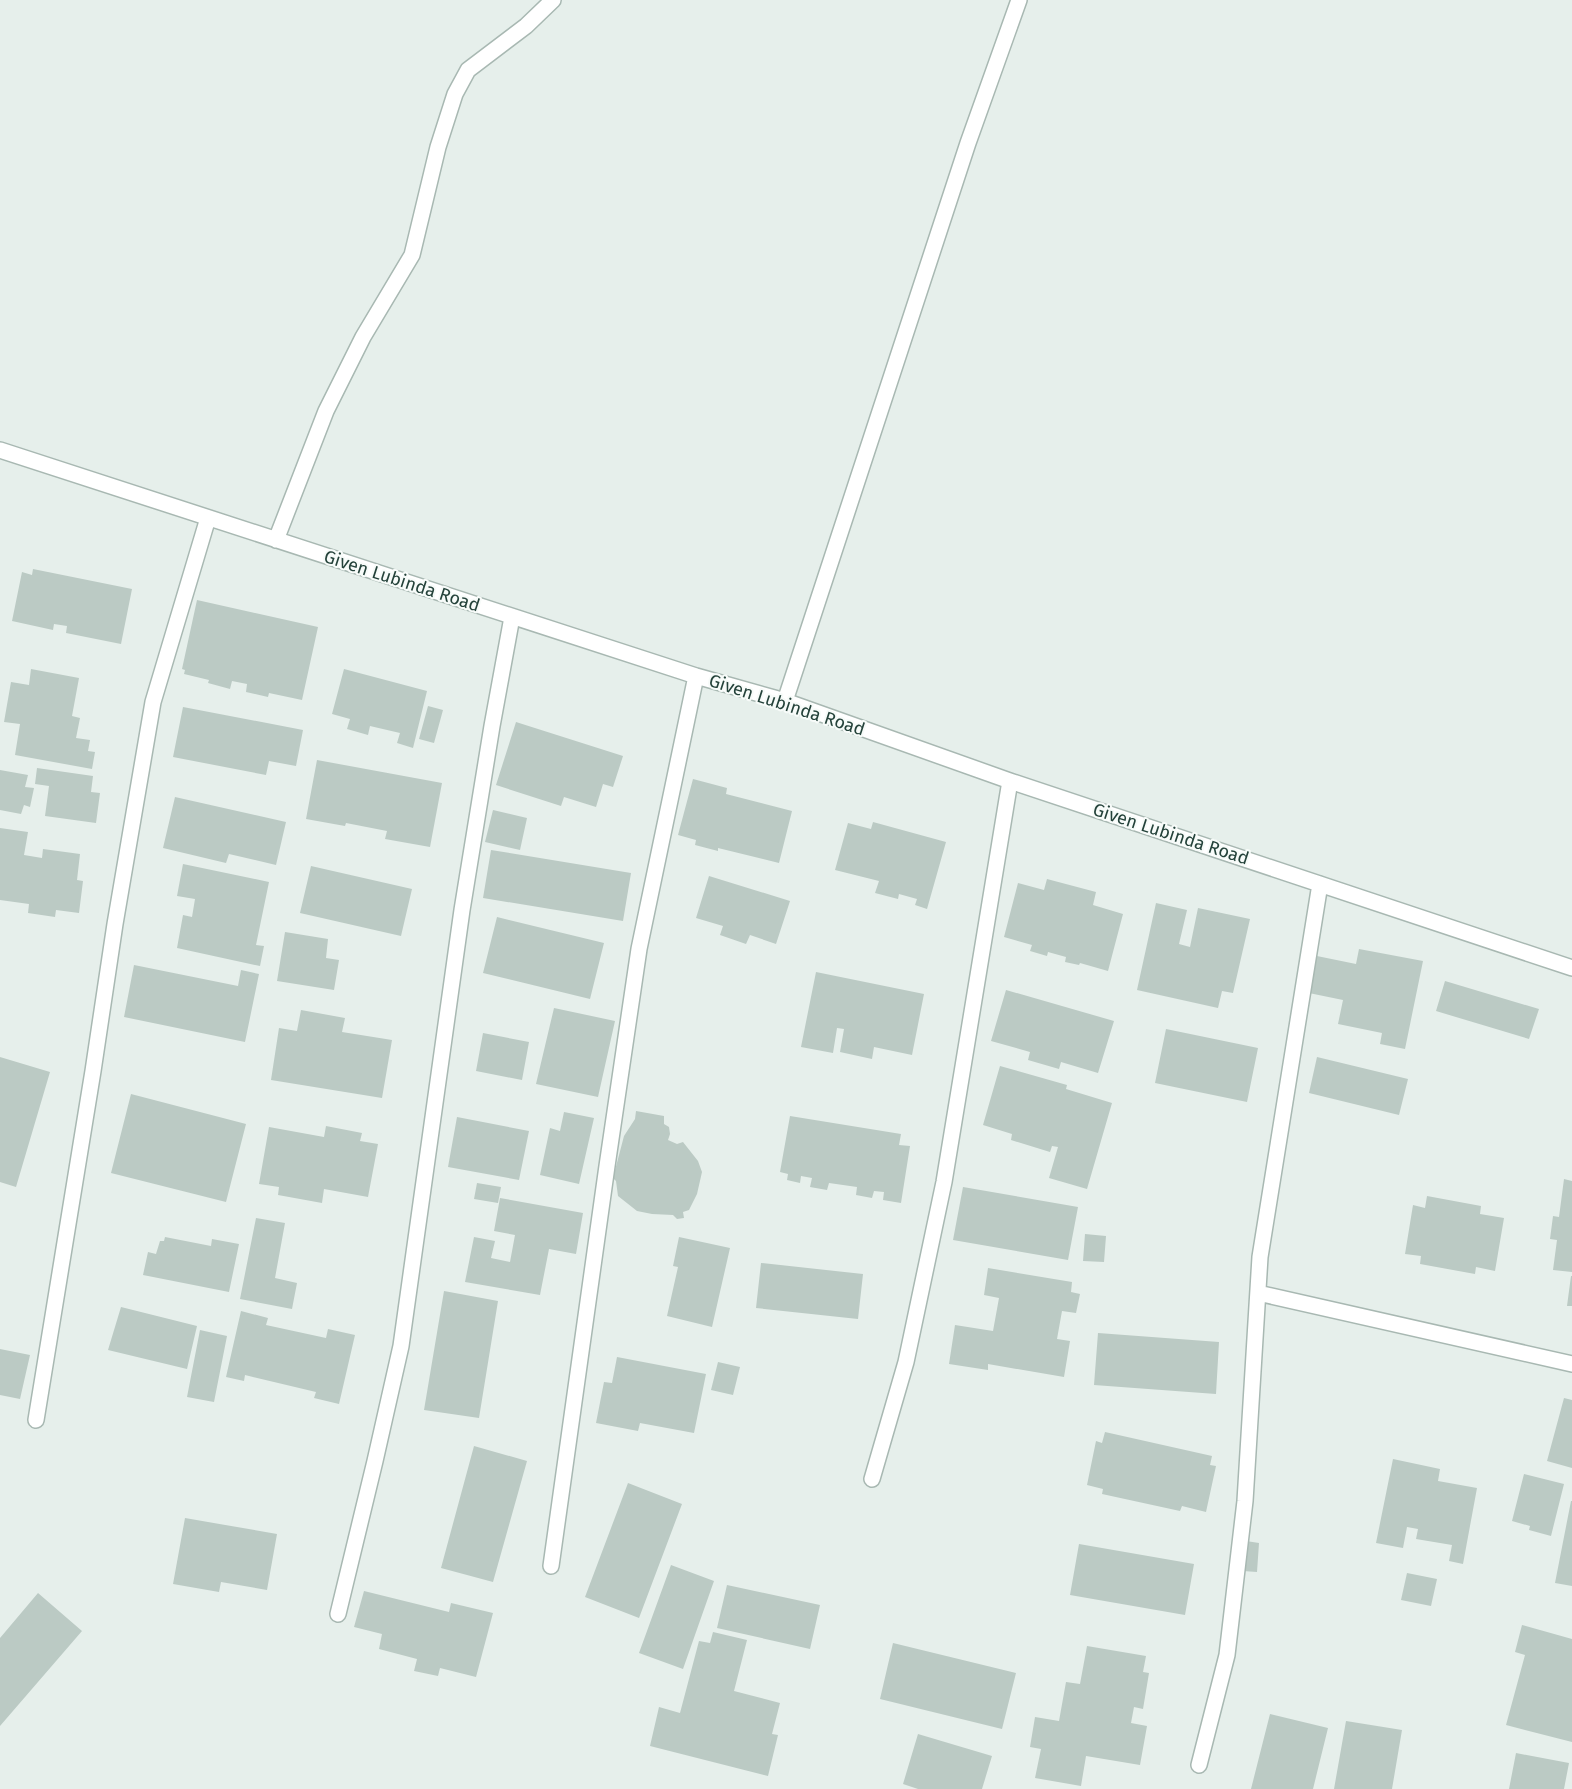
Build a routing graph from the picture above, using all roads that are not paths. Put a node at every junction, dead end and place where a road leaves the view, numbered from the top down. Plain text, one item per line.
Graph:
1 (552, 0) edge
2 (1019, 0) edge
3 (0, 450) edge
4 (208, 518) junction
5 (276, 540) junction
6 (512, 616) junction
7 (696, 676) junction
8 (785, 701) junction
9 (1010, 781) junction
10 (1320, 884) junction
11 (1572, 968) edge
12 (1258, 1293) junction
13 (1572, 1364) edge
14 (36, 1420) dead end
15 (872, 1478) dead end
16 (551, 1566) dead end
17 (338, 1614) dead end
18 (1199, 1765) dead end

1 - 5 street
2 - 8 street
3 - 4 street, Given Lubinda Road
4 - 5 street, Given Lubinda Road
4 - 14 street
5 - 6 street, Given Lubinda Road
6 - 7 street, Given Lubinda Road
6 - 17 street
7 - 8 street, Given Lubinda Road
7 - 16 street
8 - 9 street, Given Lubinda Road
9 - 10 street, Given Lubinda Road
9 - 15 street
10 - 11 street, Given Lubinda Road
10 - 12 street
12 - 13 street
12 - 18 street

